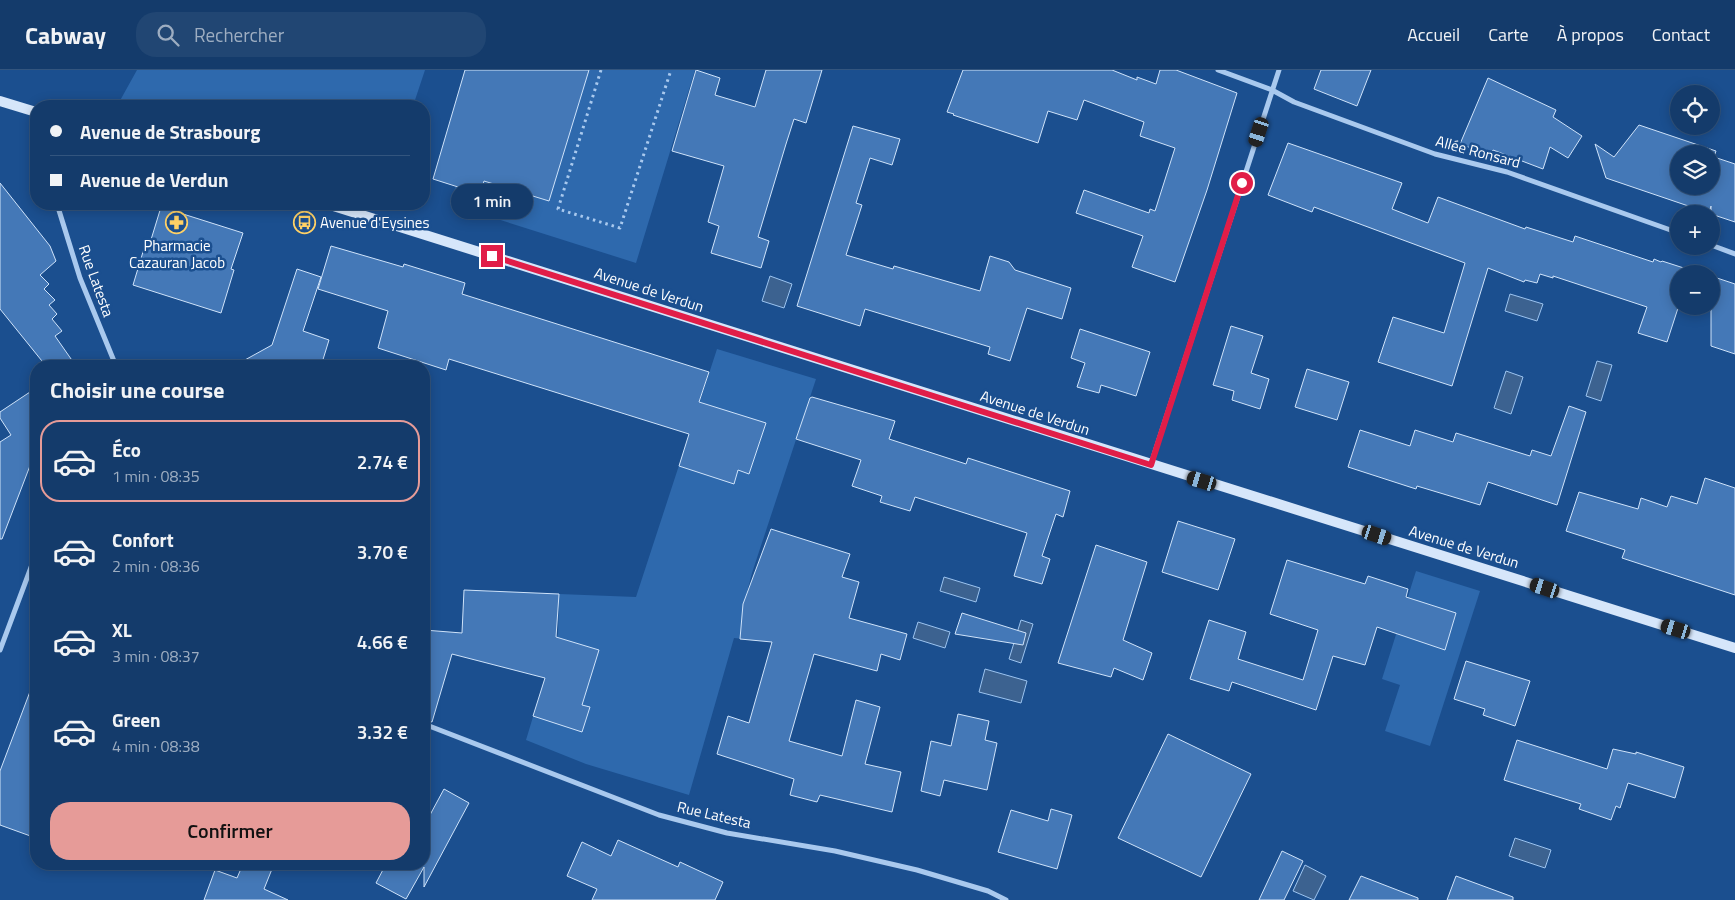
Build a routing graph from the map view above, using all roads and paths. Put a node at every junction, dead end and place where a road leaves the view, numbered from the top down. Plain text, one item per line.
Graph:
1 (601, 70) edge
2 (671, 70) edge
3 (1218, 70) edge
4 (1279, 70) edge
5 (1272, 90) junction
6 (0, 100) edge
7 (30, 110) edge
8 (59, 210) edge
9 (346, 210) edge
10 (1670, 230) edge
11 (1720, 248) edge
12 (1735, 254) edge
13 (114, 360) edge
14 (1151, 465) junction
15 (30, 570) edge
16 (1735, 648) edge
17 (0, 650) edge
18 (430, 726) edge
19 (1006, 900) edge

1 - 2 path
3 - 5 street, Allée Ronsard
4 - 5 street
5 - 10 street, Allée Ronsard
5 - 14 street
6 - 7 street
8 - 13 street, Rue Latesta
9 - 14 street, Avenue de Verdun
11 - 12 street
14 - 16 street, Avenue de Verdun
15 - 17 street
18 - 19 street, Rue Latesta

